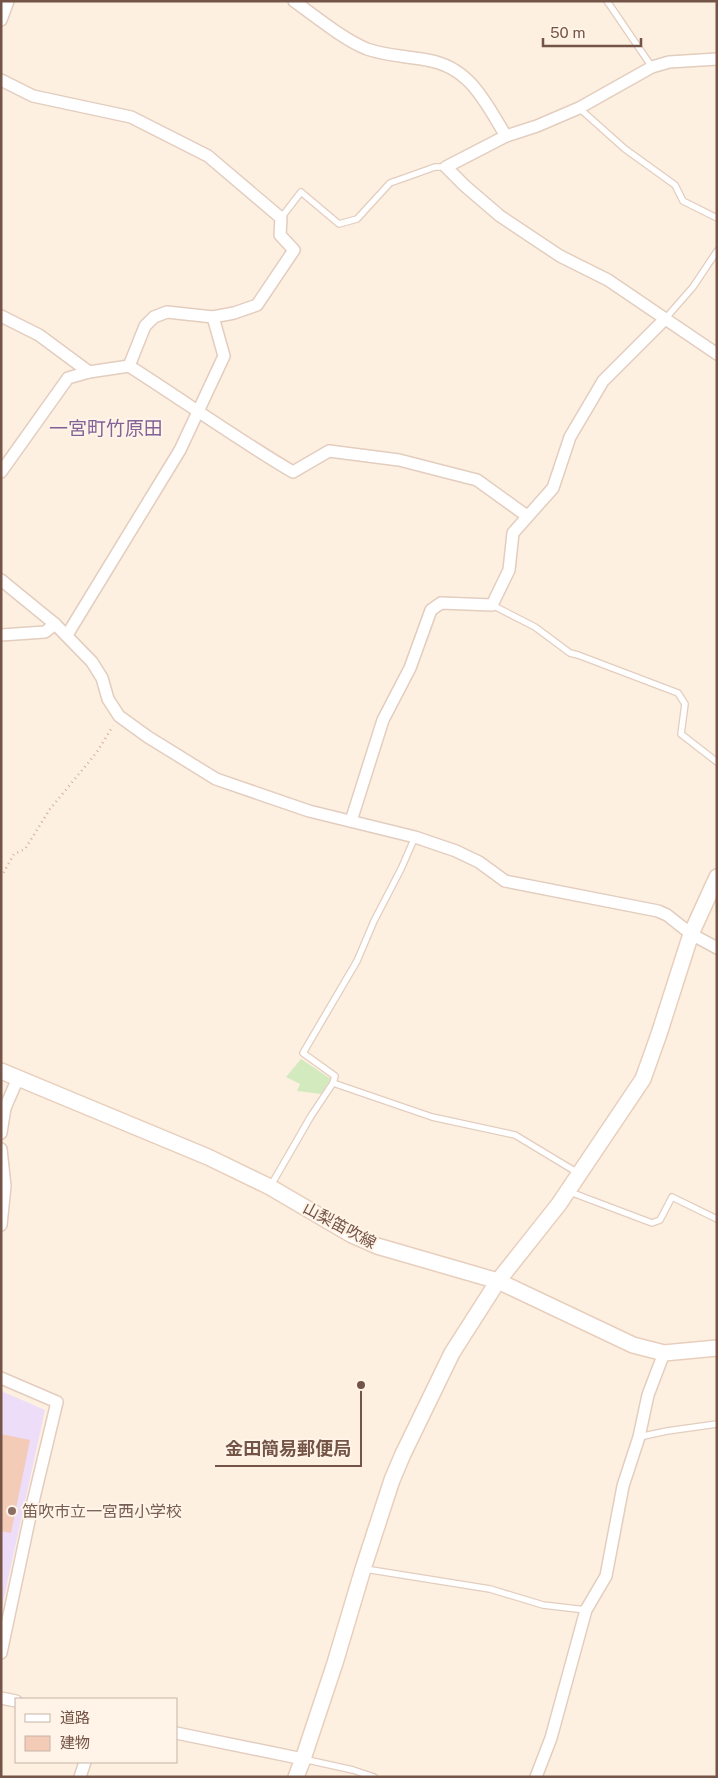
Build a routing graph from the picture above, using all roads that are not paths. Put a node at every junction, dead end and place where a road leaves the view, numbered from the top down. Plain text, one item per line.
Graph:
1 (8, 1) edge
2 (294, 1) edge
3 (607, 1) edge
4 (1, 20) edge
5 (717, 59) edge
6 (652, 67) junction
7 (1, 80) edge
8 (579, 108) junction
9 (506, 136) junction
10 (446, 167) junction
11 (281, 218) junction
12 (717, 218) edge
13 (717, 250) edge
14 (1, 316) edge
15 (213, 317) junction
16 (665, 319) junction
17 (717, 354) edge
18 (129, 366) junction
19 (89, 372) junction
20 (197, 410) junction
21 (1, 472) edge
22 (527, 516) junction
23 (1, 580) edge
24 (492, 605) junction
25 (55, 624) junction
26 (1, 635) edge
27 (67, 635) junction
28 (717, 762) edge
29 (351, 820) junction
30 (415, 837) junction
31 (717, 877) edge
32 (691, 934) junction
33 (717, 948) edge
34 (1, 1071) edge
35 (18, 1078) junction
36 (333, 1083) junction
37 (1, 1133) edge
38 (1, 1149) edge
39 (579, 1173) junction
40 (270, 1187) junction
41 (568, 1191) junction
42 (717, 1219) edge
43 (1, 1225) edge
44 (498, 1281) junction
45 (717, 1348) edge
46 (664, 1353) junction
47 (1, 1378) edge
48 (717, 1424) edge
49 (638, 1437) junction
50 (363, 1569) junction
51 (586, 1610) junction
52 (1, 1653) edge
53 (1, 1698) edge
54 (15, 1701) edge
55 (178, 1734) edge
56 (303, 1759) junction
57 (85, 1763) edge
58 (80, 1777) edge
59 (296, 1777) edge
60 (374, 1777) edge
61 (536, 1777) edge

1 - 4 street
2 - 9 street
3 - 6 lane
5 - 6 street
6 - 8 street
7 - 11 street
8 - 9 street
8 - 12 lane
9 - 10 street
10 - 11 lane
10 - 16 street
11 - 15 street
13 - 16 lane
14 - 19 street
15 - 18 street
15 - 20 street
16 - 17 street
16 - 22 street
18 - 19 street
18 - 20 street
19 - 21 street
20 - 22 street
20 - 27 street
22 - 24 street
23 - 25 street
24 - 28 lane
24 - 29 street
25 - 26 street
25 - 27 street
27 - 29 street
29 - 30 street
30 - 32 street
30 - 36 lane
31 - 32 street
32 - 33 street
32 - 39 street
34 - 35 street, 山梨笛吹線
35 - 37 street
35 - 40 street, 山梨笛吹線
36 - 39 lane
36 - 40 lane
38 - 43 street
39 - 41 street
40 - 44 street, 山梨笛吹線
41 - 42 lane
41 - 44 street
44 - 46 street, 山梨笛吹線
44 - 50 street
45 - 46 street, 山梨笛吹線
46 - 49 street
47 - 52 street
48 - 49 lane
49 - 51 street
50 - 51 lane
50 - 56 street
51 - 61 street
53 - 54 street
55 - 56 street
56 - 59 street
56 - 60 lane
57 - 58 street

